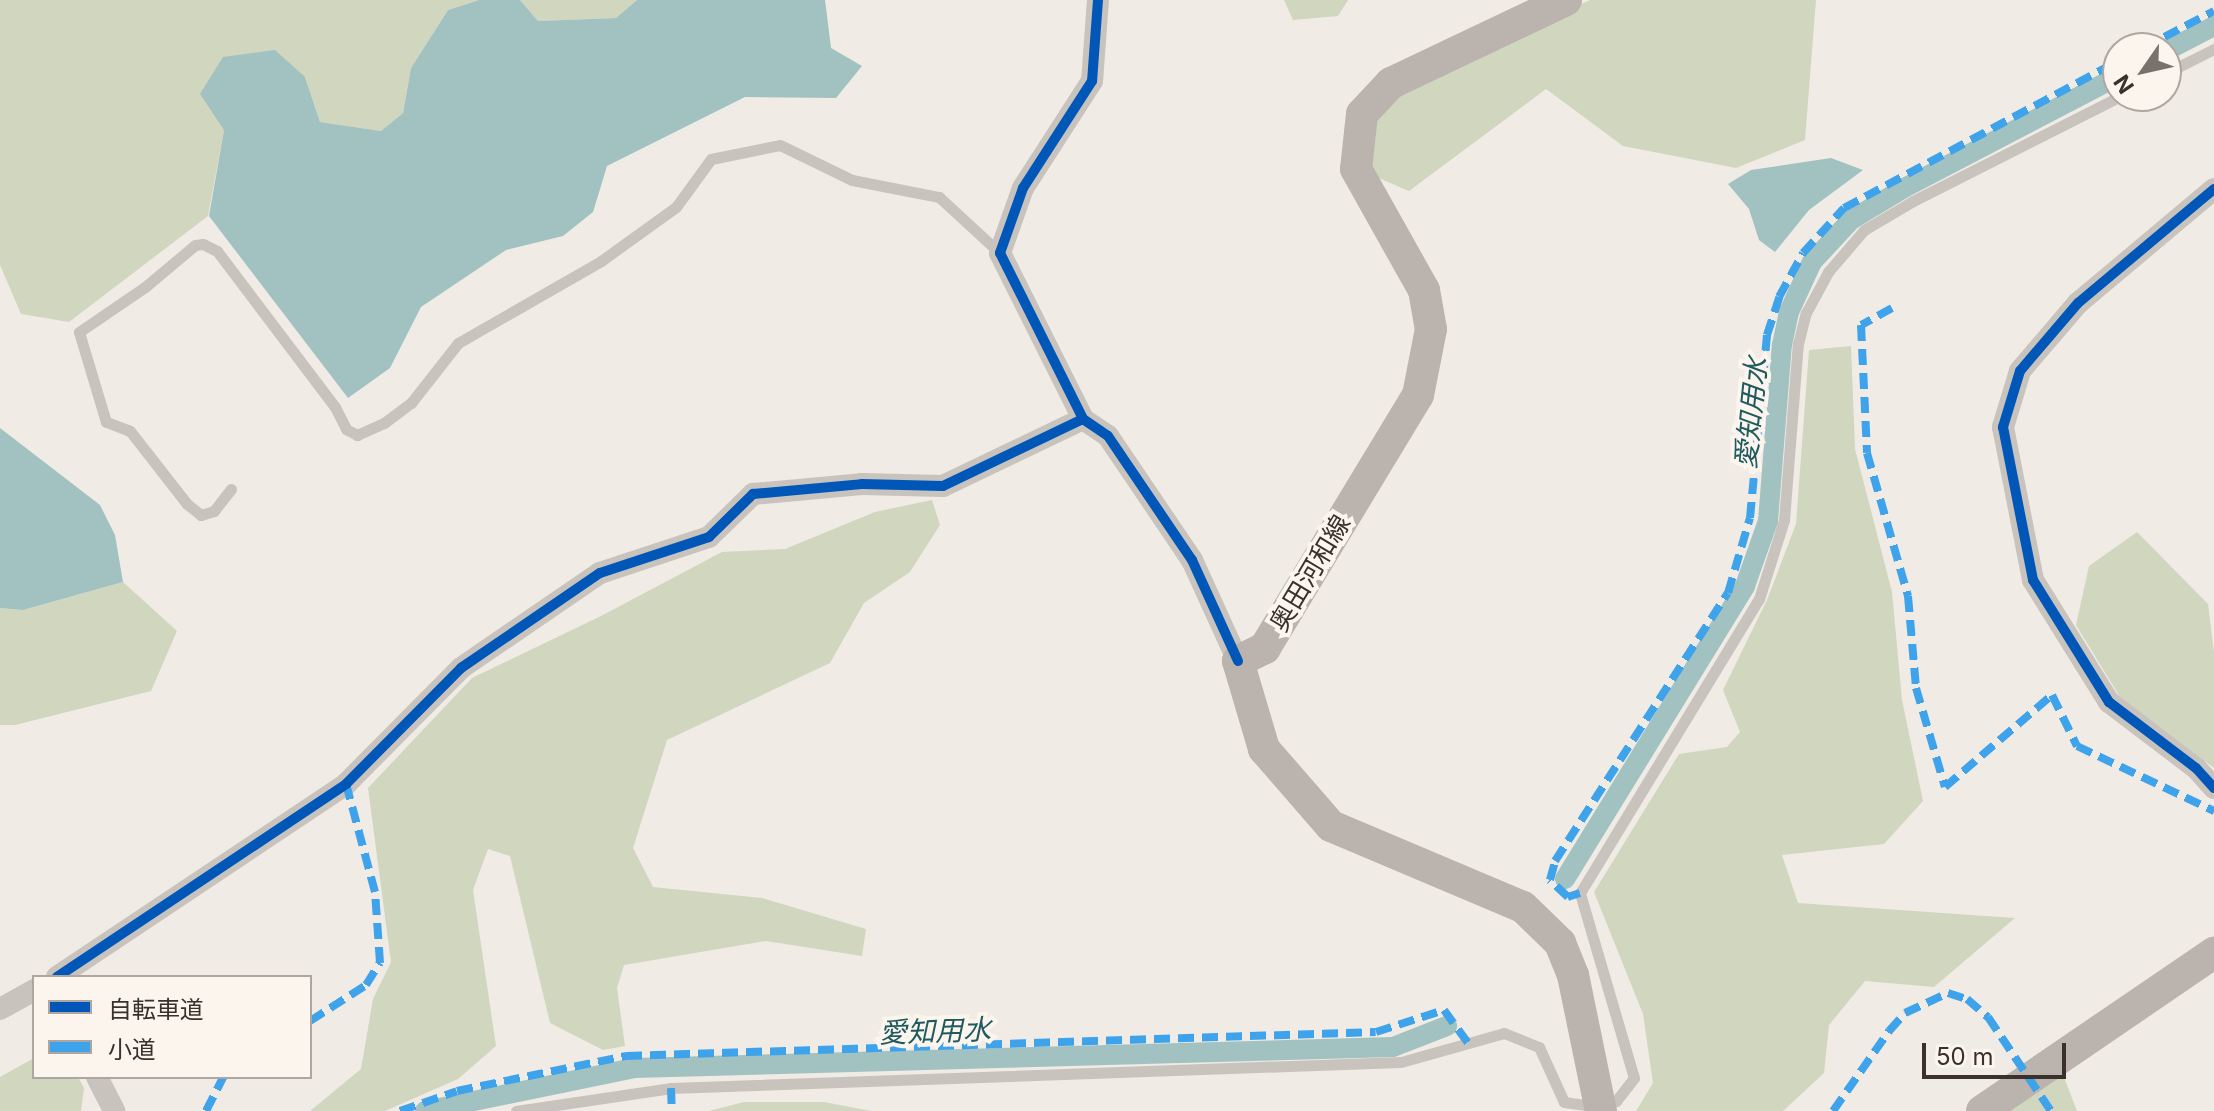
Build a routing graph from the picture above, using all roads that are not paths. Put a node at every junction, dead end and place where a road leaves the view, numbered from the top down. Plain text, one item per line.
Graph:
1 (1098, 0) edge
2 (1566, 0) edge
3 (2214, 49) edge
4 (2182, 65) edge
5 (2102, 106) edge
6 (2214, 189) edge
7 (1000, 253) junction
8 (1083, 419) junction
9 (231, 489) dead end
10 (1238, 661) junction
11 (2214, 788) edge
12 (2214, 953) edge
13 (60, 975) edge
14 (32, 991) edge
15 (0, 1009) edge
16 (98, 1079) edge
17 (1600, 1109) edge
18 (114, 1111) edge
19 (516, 1111) edge
20 (1982, 1111) edge

1 - 7 street
2 - 10 main road, 奥田河和線
3 - 4 lane
5 - 17 lane
6 - 11 street
7 - 8 street
7 - 9 lane
8 - 10 street
8 - 13 street
10 - 17 main road
12 - 20 main road
14 - 15 street
16 - 18 street
17 - 19 lane

